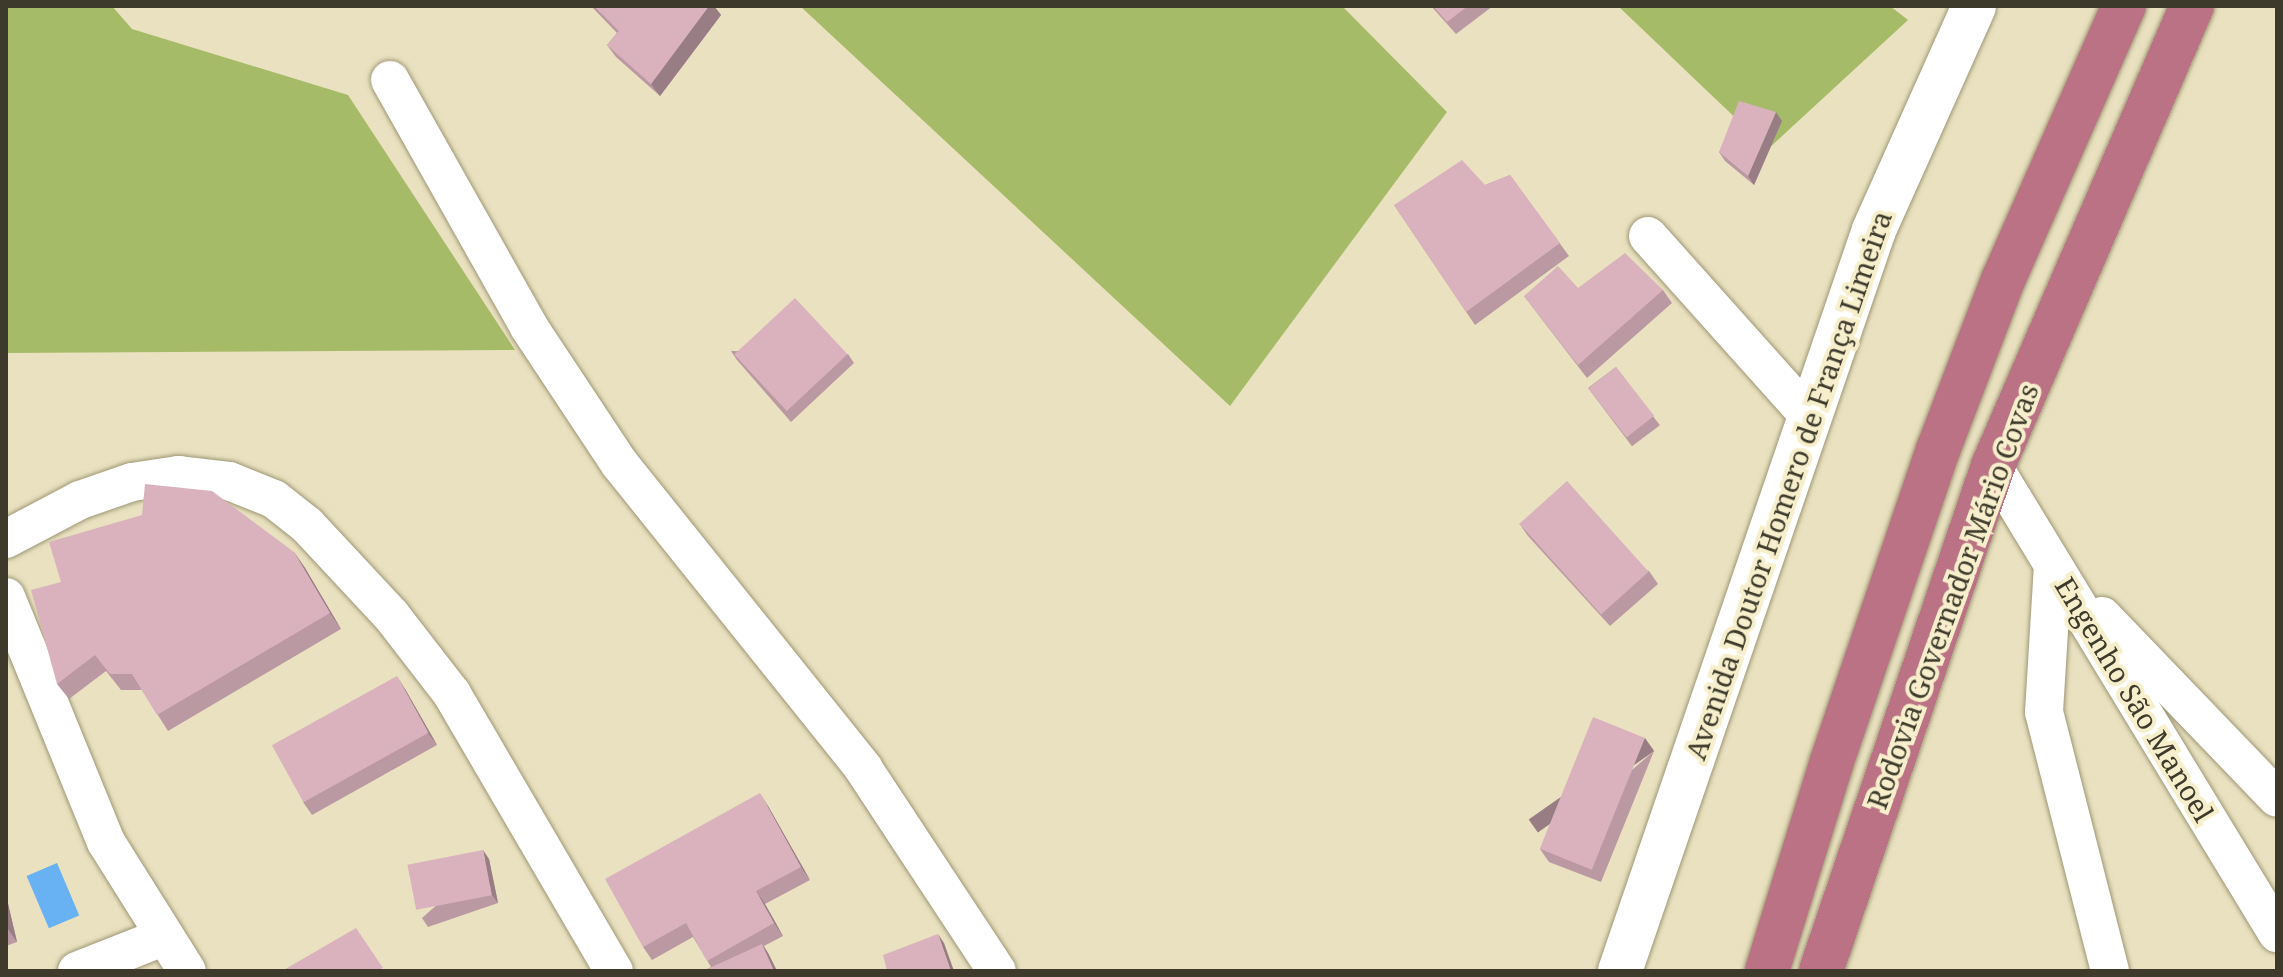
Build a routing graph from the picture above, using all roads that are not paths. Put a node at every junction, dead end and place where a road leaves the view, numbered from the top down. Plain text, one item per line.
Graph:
1 (1974, 6) edge
2 (2124, 6) edge
3 (2192, 6) edge
4 (390, 80) dead end
5 (1648, 236) dead end
6 (1810, 417) junction
7 (1993, 466) junction
8 (6, 539) edge
9 (2053, 565) junction
10 (6, 597) edge
11 (2277, 798) edge
12 (2277, 933) edge
13 (163, 937) junction
14 (77, 971) edge
15 (187, 971) edge
16 (614, 971) edge
17 (997, 971) edge
18 (1620, 971) edge
19 (1767, 971) edge
20 (1821, 971) edge
21 (2110, 971) edge

1 - 6 main road, Avenida Doutor Homero de França Limeira
2 - 19 highway, Rodovia Governador Mário Covas
3 - 7 highway, Rodovia Governador Mário Covas
4 - 17 street
5 - 6 street
6 - 18 main road, Avenida Doutor Homero de França Limeira
7 - 9 street, Engenho São Manoel
7 - 20 highway, Rodovia Governador Mário Covas
8 - 16 street
9 - 11 street
9 - 12 street, Engenho São Manoel
9 - 21 street
10 - 13 street
13 - 14 street
13 - 15 street

